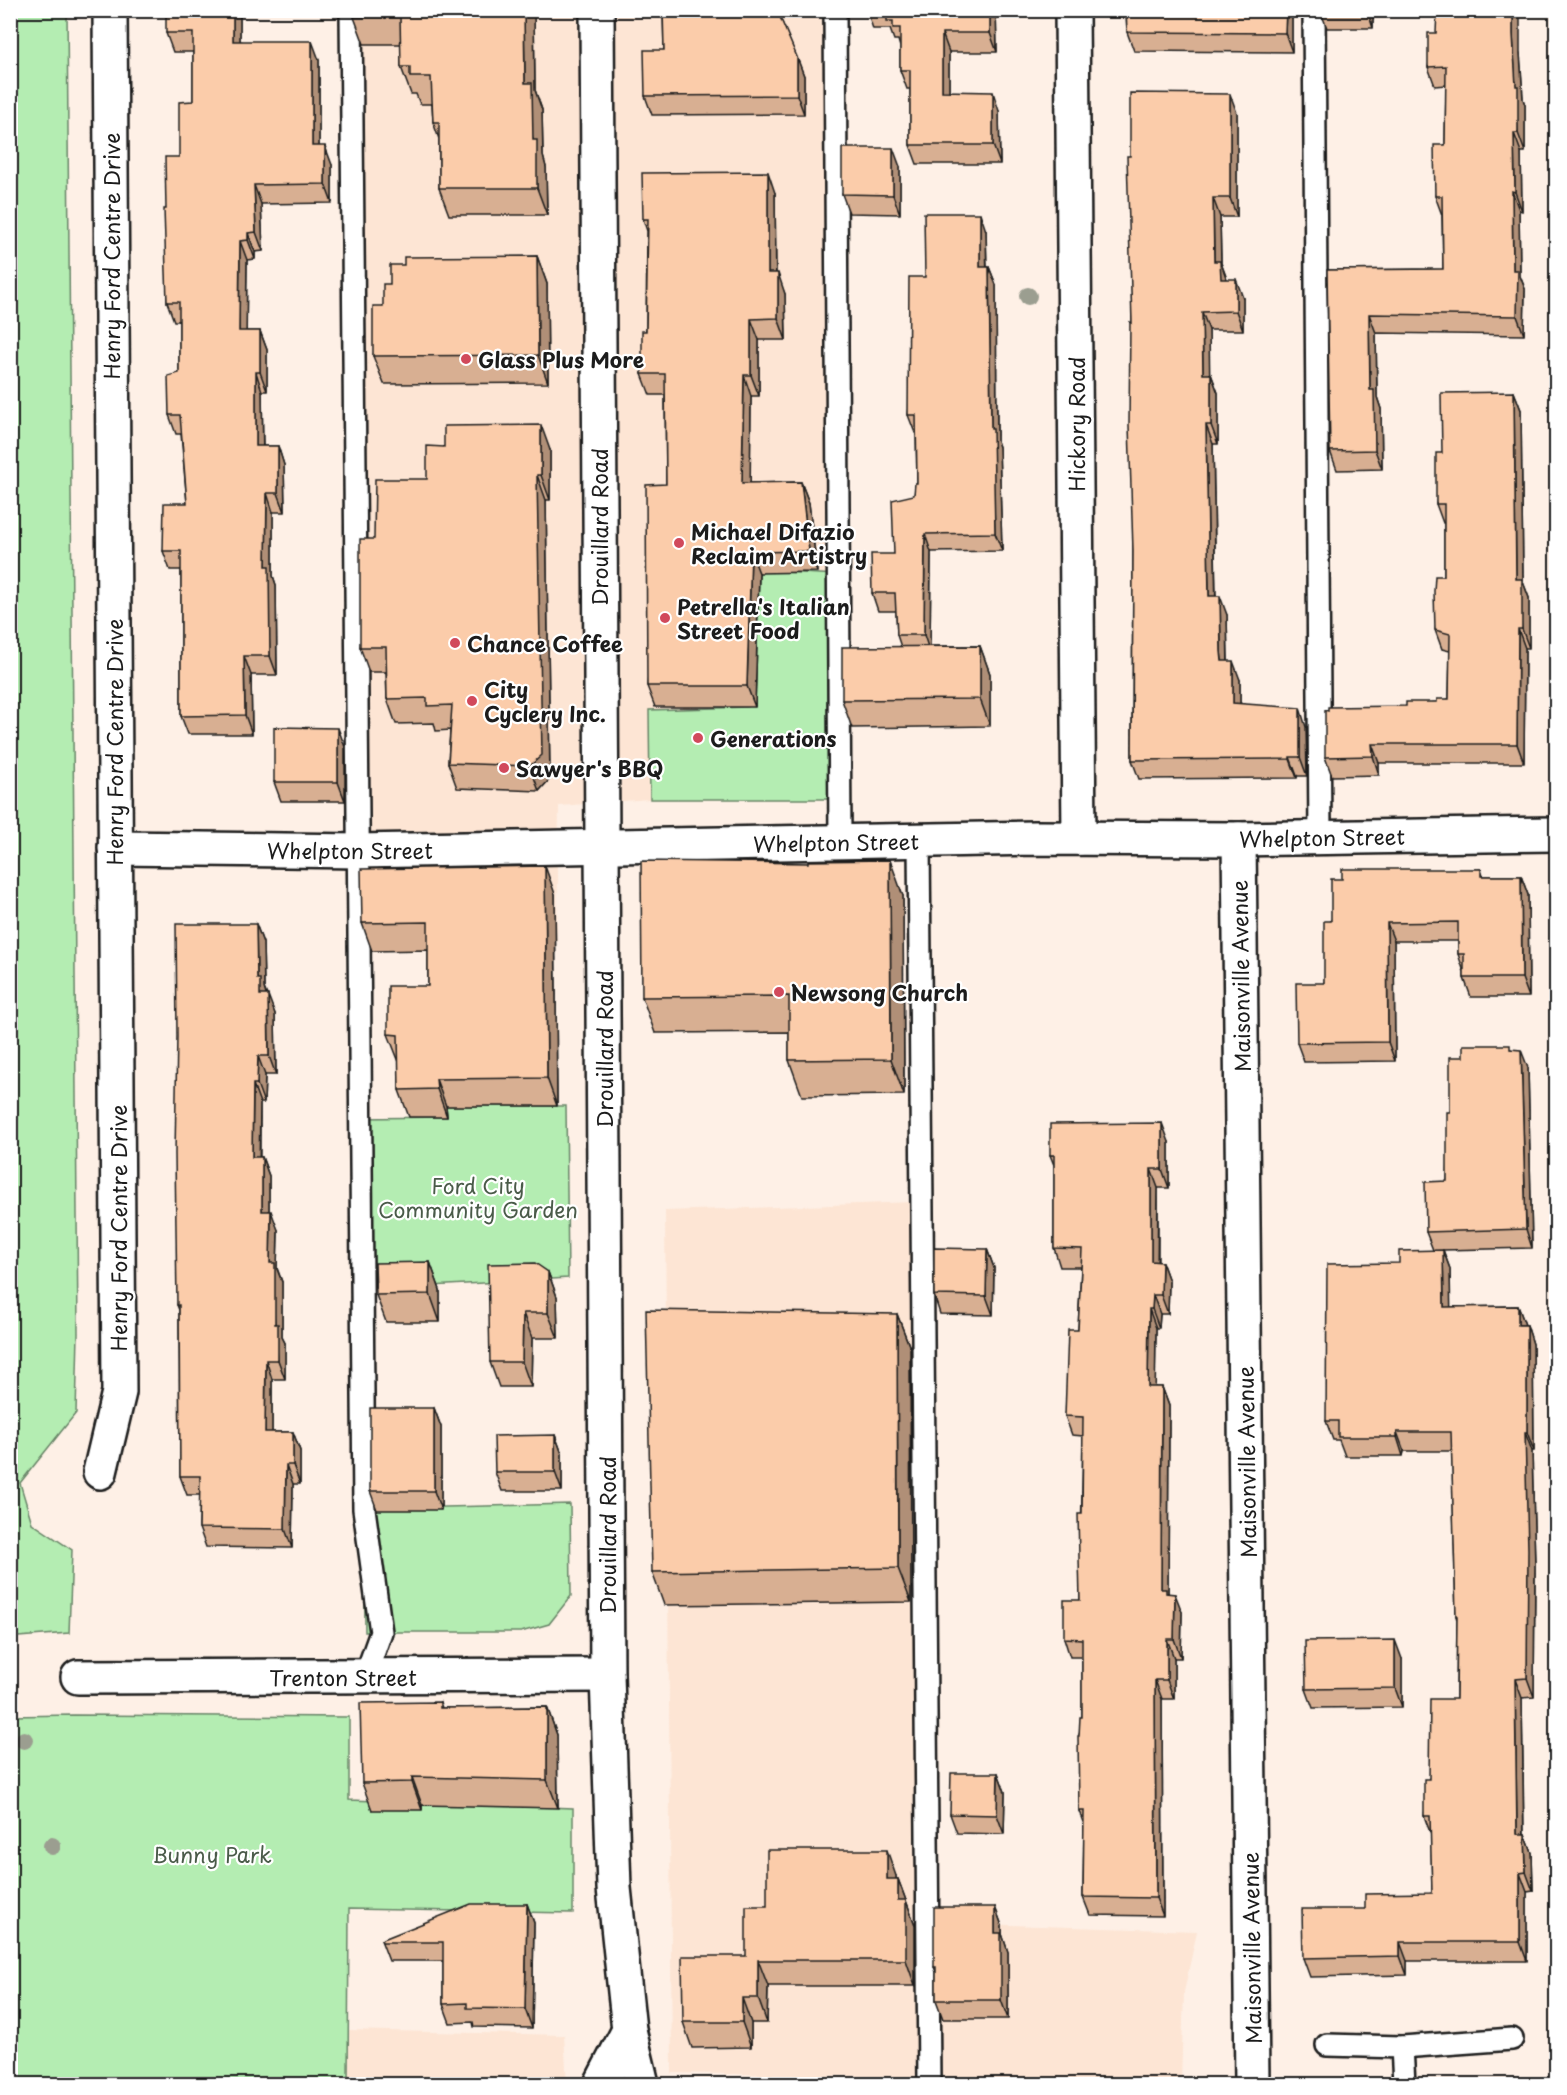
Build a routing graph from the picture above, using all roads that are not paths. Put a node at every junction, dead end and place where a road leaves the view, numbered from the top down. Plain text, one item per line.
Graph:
1 (110, 10) edge
2 (351, 10) edge
3 (597, 10) edge
4 (835, 10) edge
5 (1072, 10) edge
6 (1314, 10) edge
7 (1557, 834) edge
8 (1320, 837) junction
9 (1079, 838) junction
10 (1239, 839) junction
11 (919, 840) junction
12 (840, 842) junction
13 (602, 847) junction
14 (115, 848) junction
15 (359, 850) junction
16 (100, 1472) dead end
17 (608, 1675) junction
18 (78, 1677) dead end
19 (365, 1677) junction
20 (629, 2030) junction
21 (1512, 2038) dead end
22 (1327, 2045) dead end
23 (1402, 2047) junction
24 (601, 2085) edge
25 (642, 2085) edge
26 (929, 2085) edge
27 (1252, 2085) edge
28 (1404, 2085) edge

1 - 14 street, Henry Ford Centre Drive
2 - 15 lane
3 - 13 street, Drouillard Road
4 - 12 lane
5 - 9 street, Hickory Road
6 - 8 lane
7 - 8 street, Whelpton Street
8 - 10 street, Whelpton Street
9 - 10 street, Whelpton Street
9 - 11 street, Whelpton Street
10 - 27 street, Maisonville Avenue
11 - 12 street, Whelpton Street
11 - 26 lane
12 - 13 street, Whelpton Street
13 - 15 street, Whelpton Street
13 - 17 street, Drouillard Road
14 - 15 street, Whelpton Street
14 - 16 street, Henry Ford Centre Drive
15 - 19 lane
17 - 19 street, Trenton Street
17 - 20 street, Drouillard Road
18 - 19 street, Trenton Street
20 - 24 street
20 - 25 street, Drouillard Road
21 - 23 lane
22 - 23 lane
23 - 28 lane

